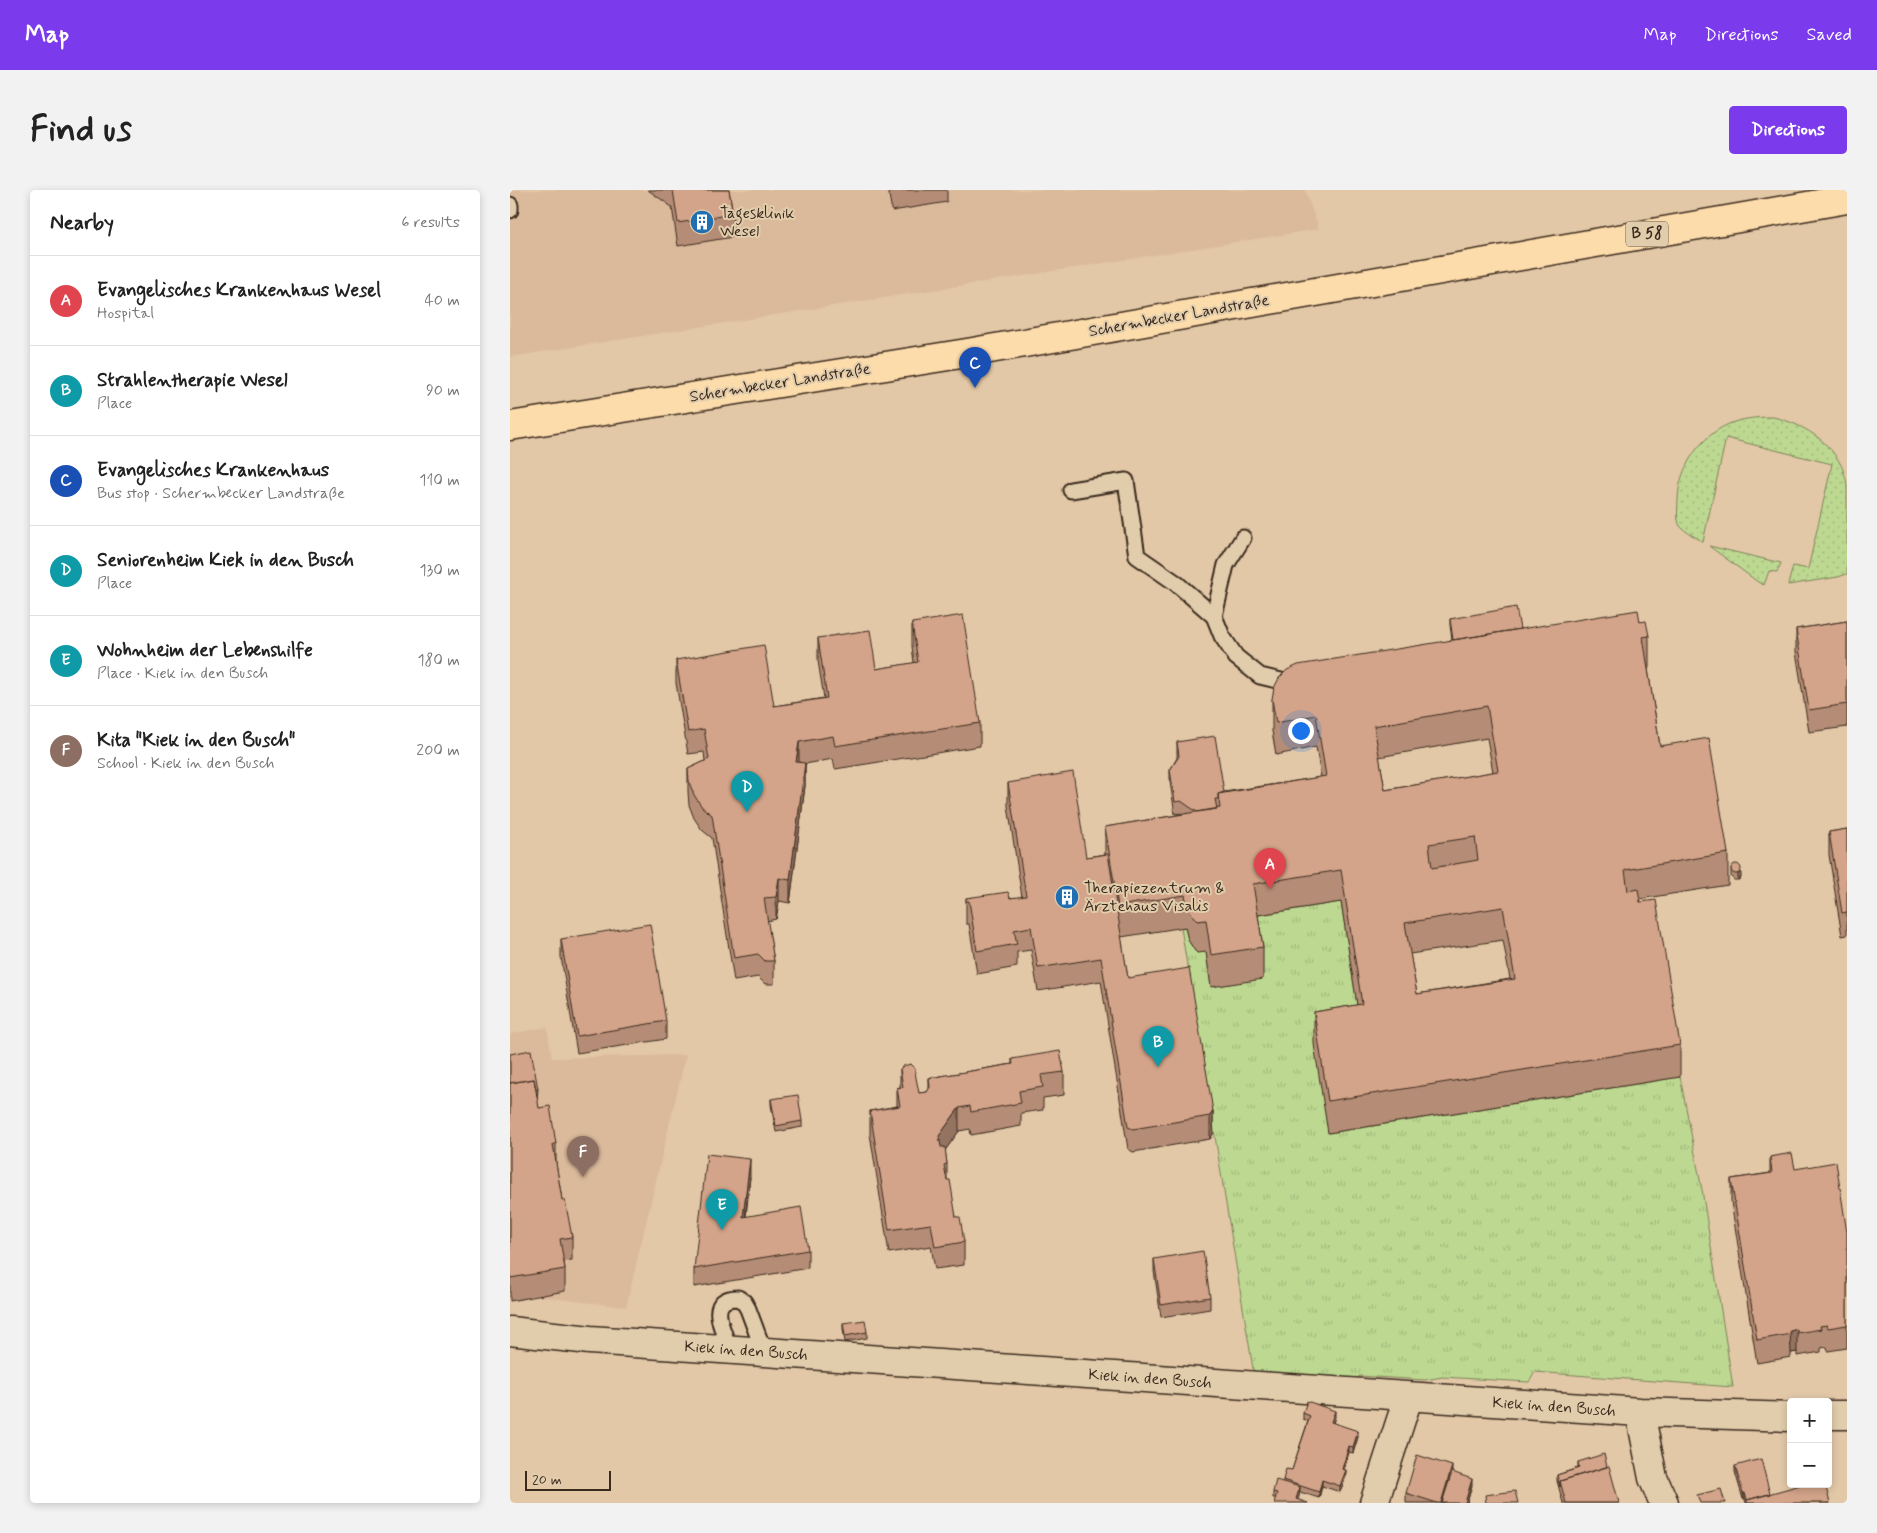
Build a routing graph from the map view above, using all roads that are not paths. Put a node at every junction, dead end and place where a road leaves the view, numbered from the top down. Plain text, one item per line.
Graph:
1 (1847, 199) edge
2 (510, 205) edge
3 (510, 210) edge
4 (510, 426) edge
5 (1071, 490) dead end
6 (1242, 538) dead end
7 (1214, 616) junction
8 (1315, 682) edge
9 (510, 1331) edge
10 (730, 1350) junction
11 (764, 1352) junction
12 (1408, 1398) junction
13 (1640, 1412) junction
14 (1832, 1415) edge
15 (1847, 1415) edge
16 (1787, 1417) edge
17 (1374, 1503) edge
18 (1664, 1503) edge

1 - 4 main road, Schermbecker Landstraße / B 58
2 - 3 lane
5 - 7 lane
6 - 7 lane
7 - 8 lane
9 - 10 street, Kiek in den Busch
10 - 11 street, Kiek in den Busch
10 - 11 lane
11 - 12 street, Kiek in den Busch
12 - 13 street, Kiek in den Busch
12 - 17 street
13 - 16 street, Kiek in den Busch
13 - 18 street
14 - 15 street

